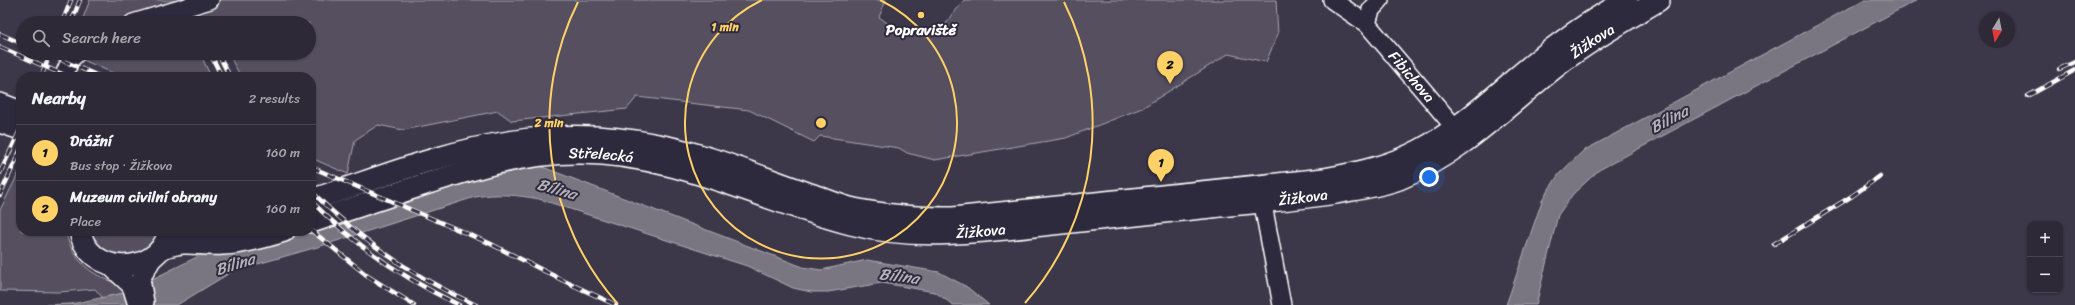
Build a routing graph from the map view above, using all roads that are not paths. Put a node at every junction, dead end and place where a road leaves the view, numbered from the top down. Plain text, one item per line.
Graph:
1 (210, 0) edge
2 (1332, 0) edge
3 (1380, 0) edge
4 (1627, 0) edge
5 (1659, 0) edge
6 (156, 16) edge
7 (1366, 24) junction
8 (71, 60) edge
9 (66, 72) edge
10 (0, 104) edge
11 (16, 110) edge
12 (0, 122) edge
13 (16, 127) edge
14 (1456, 129) junction
15 (1261, 194) junction
16 (316, 198) edge
17 (316, 220) edge
18 (891, 224) junction
19 (82, 236) edge
20 (265, 236) edge
21 (162, 245) edge
22 (105, 262) junction
23 (137, 294) edge
24 (146, 305) edge
25 (1282, 305) edge

1 - 6 street
2 - 7 street, Fibichova
3 - 7 street
4 - 14 main road, Žižkova
5 - 15 main road, Žižkova
7 - 14 street, Fibichova
8 - 9 street
10 - 11 main road
12 - 13 main road
14 - 15 main road, Žižkova
15 - 18 main road, Žižkova
15 - 25 street
16 - 18 main road, Střelecká
17 - 18 main road, Střelecká
19 - 22 main road
20 - 21 main road
21 - 22 main road
21 - 23 street
22 - 23 street
23 - 24 street

